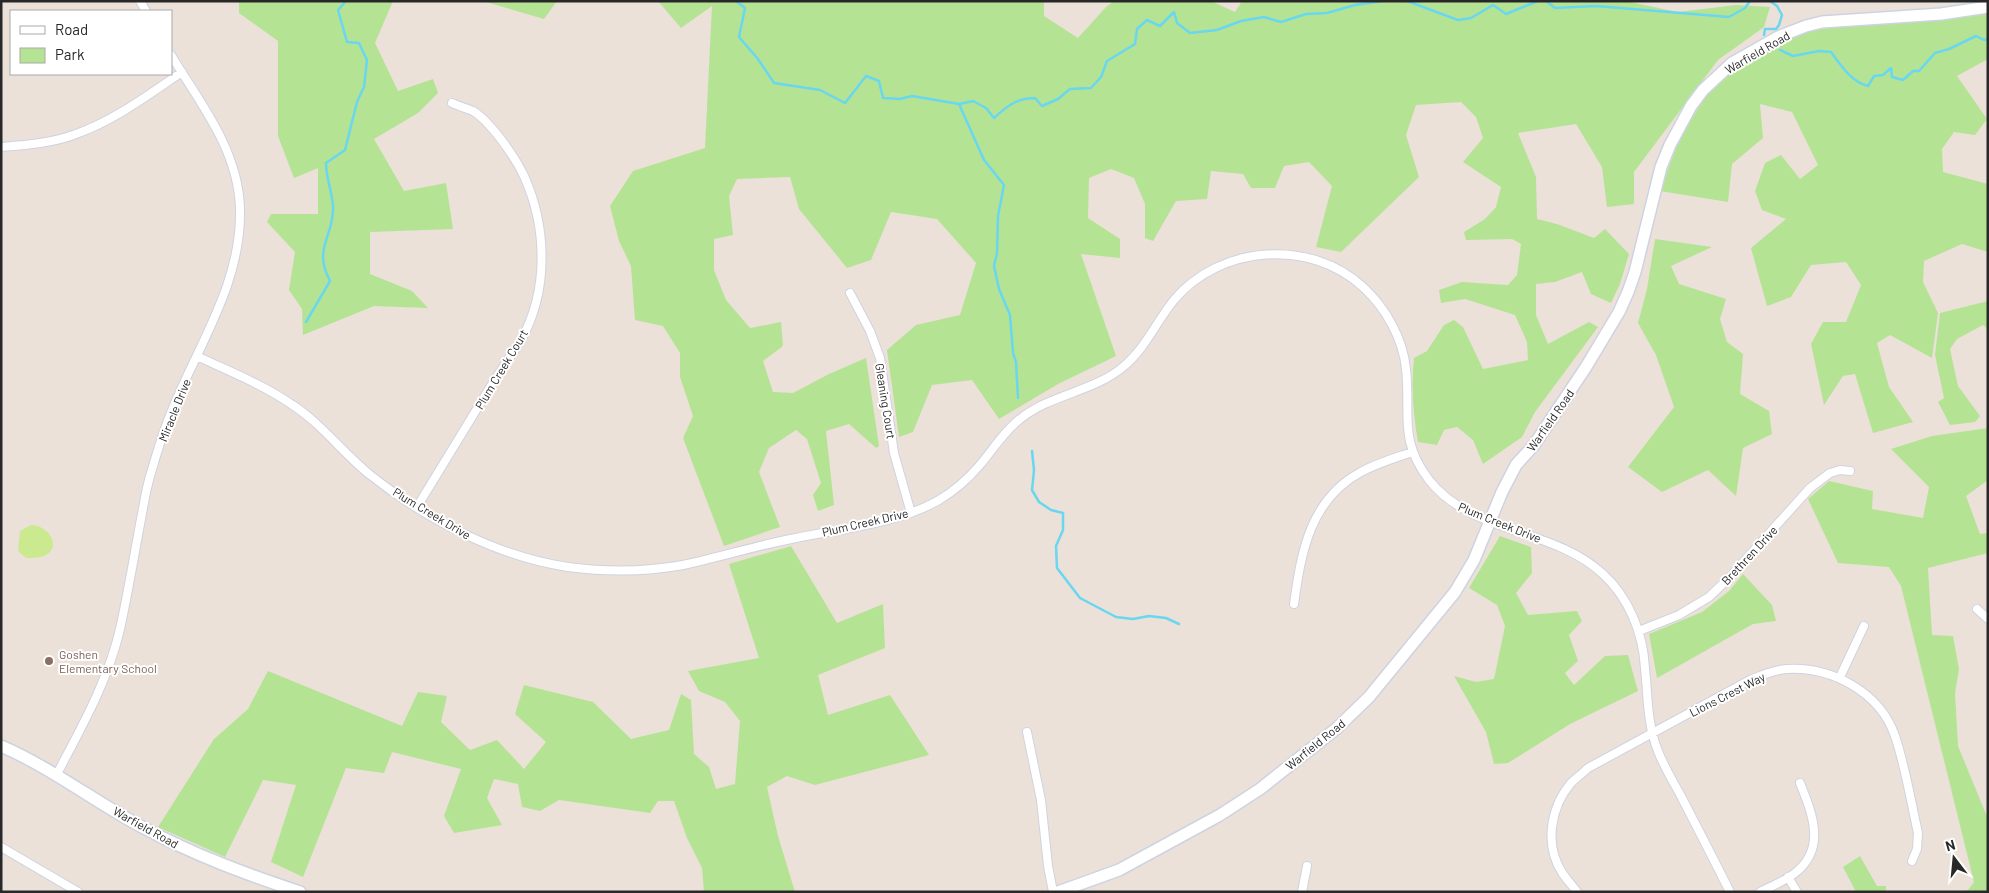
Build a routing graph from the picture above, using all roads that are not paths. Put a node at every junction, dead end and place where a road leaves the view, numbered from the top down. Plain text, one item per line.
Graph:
1 (1988, 8) edge
2 (172, 57) edge
3 (182, 72) junction
4 (452, 103) dead end
5 (1, 147) edge
6 (850, 294) dead end
7 (197, 356) junction
8 (1412, 452) junction
9 (1850, 470) dead end
10 (417, 507) junction
11 (911, 513) junction
12 (1491, 520) junction
13 (1294, 604) dead end
14 (1977, 609) dead end
15 (1988, 619) edge
16 (1864, 626) dead end
17 (1639, 631) junction
18 (1840, 677) junction
19 (1027, 732) dead end
20 (1652, 733) junction
21 (1, 746) edge
22 (57, 774) junction
23 (1800, 783) dead end
24 (1, 847) edge
25 (1912, 861) dead end
26 (1308, 866) dead end
27 (1788, 877) junction
28 (78, 892) edge
29 (300, 892) edge
30 (1053, 892) edge
31 (1058, 892) edge
32 (1302, 892) edge
33 (1577, 892) edge
34 (1730, 892) edge
35 (1760, 892) edge
36 (1798, 892) edge

1 - 12 street, Warfield Road
2 - 3 street, Miracle Drive
3 - 5 street
3 - 7 street, Miracle Drive
4 - 10 street, Plum Creek Court
6 - 11 street, Gleaning Court
7 - 10 street, Plum Creek Drive
7 - 22 street, Miracle Drive
8 - 11 street, Plum Creek Drive
8 - 12 street, Plum Creek Drive
8 - 13 street
9 - 17 street, Brethren Drive
10 - 11 street, Plum Creek Drive
12 - 17 street, Plum Creek Drive
12 - 31 street, Warfield Road
14 - 15 street
16 - 18 street
17 - 20 street, Plum Creek Drive
18 - 20 street, Lions Crest Way
18 - 25 street, Lions Crest Way
19 - 30 street
20 - 33 street, Lions Crest Way
20 - 34 street, Plum Creek Drive
21 - 22 street, Warfield Road
22 - 29 street, Warfield Road
23 - 27 street
24 - 28 street
26 - 32 street
27 - 35 street
27 - 36 street

